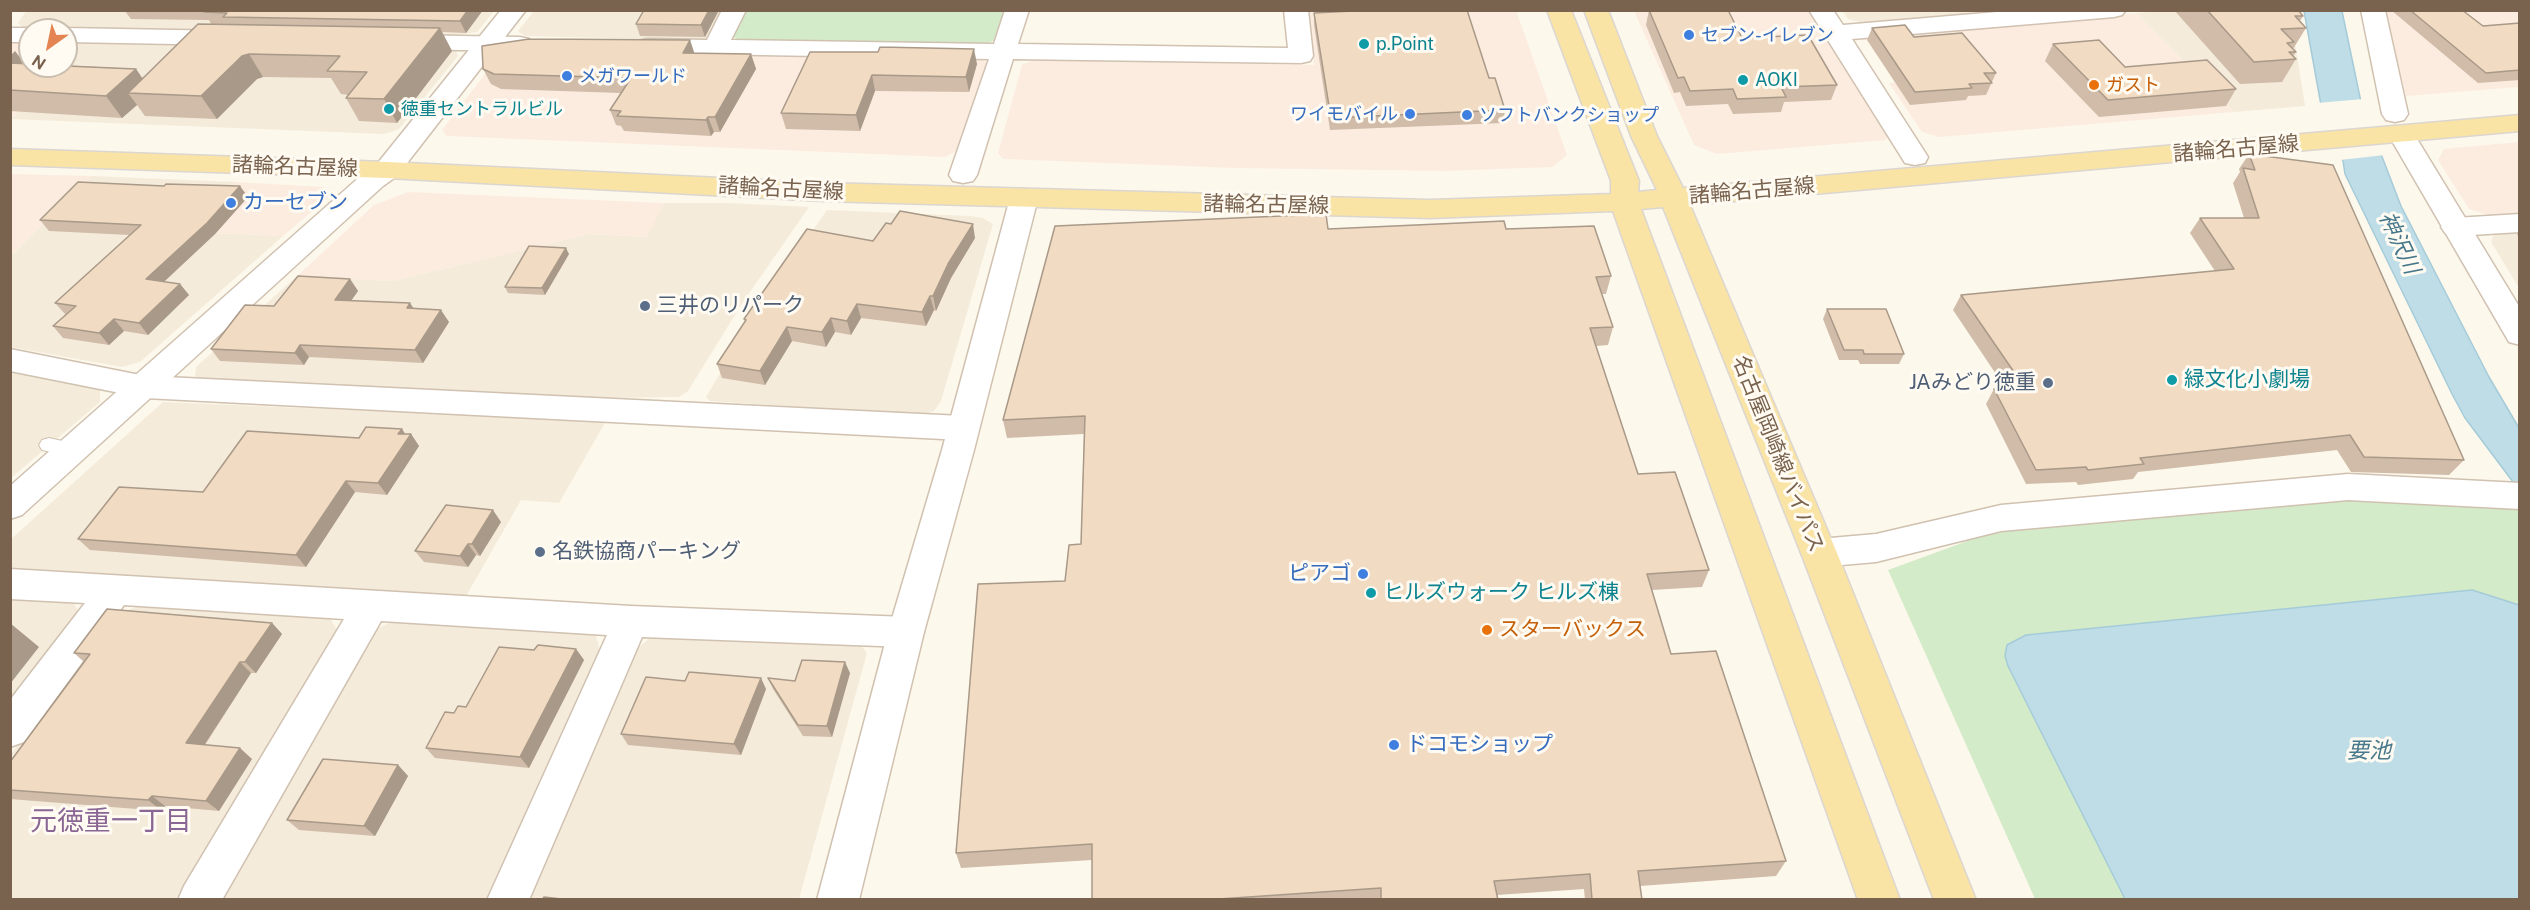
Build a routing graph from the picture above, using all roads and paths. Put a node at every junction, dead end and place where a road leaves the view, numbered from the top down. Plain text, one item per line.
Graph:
1 (15, 10) edge
2 (514, 10) edge
3 (734, 10) edge
4 (1017, 10) edge
5 (1296, 10) edge
6 (1559, 10) edge
7 (1596, 10) edge
8 (1821, 10) edge
9 (2114, 10) edge
10 (2373, 10) edge
11 (10, 16) edge
12 (1836, 33) junction
13 (78, 38) edge
14 (246, 39) edge
15 (377, 41) edge
16 (488, 44) junction
17 (543, 44) edge
18 (624, 45) edge
19 (716, 46) junction
20 (1004, 52) junction
21 (2520, 103) edge
22 (2520, 123) edge
23 (2391, 125) junction
24 (2322, 131) junction
25 (10, 138) edge
26 (1916, 157) junction
27 (10, 158) edge
28 (395, 161) junction
29 (963, 175) junction
30 (1669, 188) junction
31 (1625, 191) junction
32 (1024, 198) junction
33 (2520, 223) edge
34 (2455, 227) junction
35 (2520, 334) edge
36 (10, 360) edge
37 (145, 387) junction
38 (962, 428) junction
39 (2520, 496) edge
40 (10, 506) edge
41 (1819, 553) junction
42 (10, 584) edge
43 (114, 592) junction
44 (371, 605) junction
45 (631, 621) junction
46 (906, 632) junction
47 (10, 730) edge
48 (199, 900) edge
49 (508, 900) edge
50 (838, 900) edge
51 (1879, 900) edge
52 (1955, 900) edge

1 - 11 street
2 - 16 street
3 - 19 street
4 - 20 street
5 - 20 street
6 - 31 main road
7 - 30 main road, 名古屋岡崎線バイパス
8 - 12 street
9 - 12 street
10 - 23 street
12 - 26 street
13 - 14 street
15 - 16 street
16 - 17 street
16 - 28 street
18 - 19 street
19 - 20 street
20 - 29 street
21 - 23 main road, 諸輪名古屋線
22 - 23 main road, 諸輪名古屋線
23 - 24 main road, 諸輪名古屋線
23 - 34 street
24 - 26 main road, 諸輪名古屋線
24 - 30 main road, 諸輪名古屋線
25 - 28 main road, 諸輪名古屋線
26 - 30 main road, 諸輪名古屋線
27 - 28 main road, 諸輪名古屋線
28 - 29 main road, 諸輪名古屋線
28 - 32 main road, 諸輪名古屋線
28 - 37 street
29 - 31 main road, 諸輪名古屋線
30 - 31 main road, 諸輪名古屋線
30 - 41 main road, 名古屋岡崎線バイパス
31 - 32 main road, 諸輪名古屋線
31 - 51 main road
32 - 38 street
33 - 34 street
34 - 35 street
36 - 37 street
37 - 38 street
37 - 40 street
38 - 46 street
39 - 41 street
41 - 52 main road, 名古屋岡崎線バイパス
42 - 43 street
43 - 44 street
43 - 47 street
44 - 45 street
44 - 48 street
45 - 46 street
45 - 49 street
46 - 50 street

